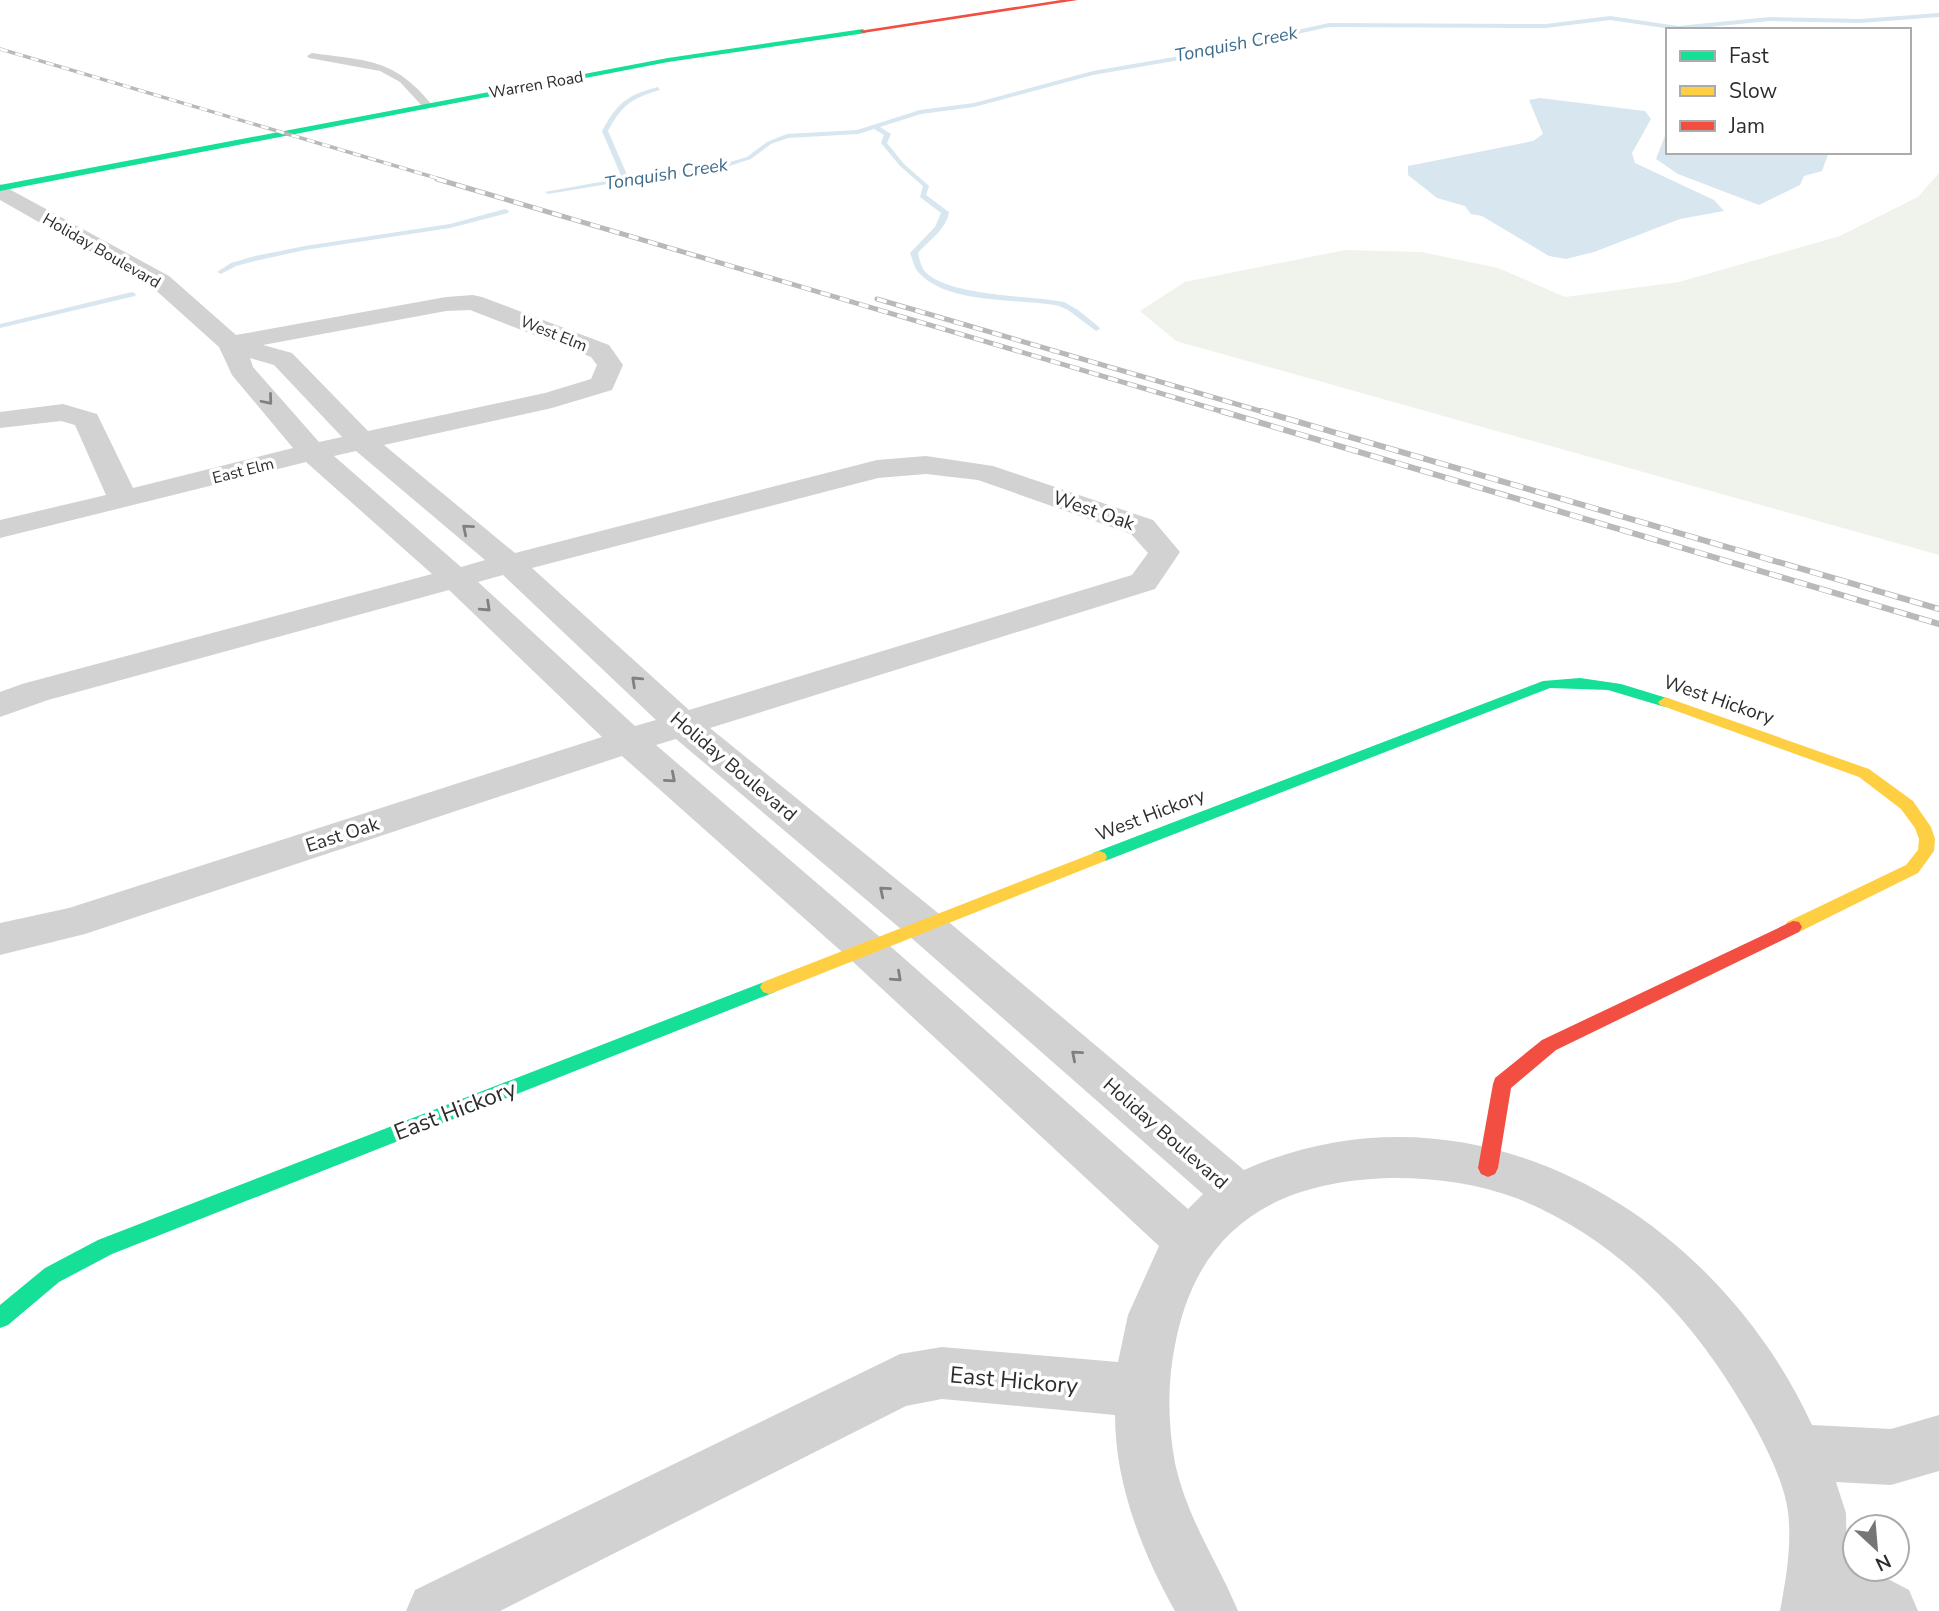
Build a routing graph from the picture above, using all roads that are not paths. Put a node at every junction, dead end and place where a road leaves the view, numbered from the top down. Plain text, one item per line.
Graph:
1 (1001, 0) edge
2 (1075, 0) edge
3 (1017, 8) junction
4 (312, 56) dead end
5 (427, 104) junction
6 (0, 189) edge
7 (231, 344) junction
8 (0, 420) edge
9 (363, 442) junction
10 (312, 452) junction
11 (124, 500) junction
12 (0, 529) edge
13 (510, 565) junction
14 (455, 578) junction
15 (0, 705) edge
16 (683, 725) junction
17 (628, 741) junction
18 (923, 924) junction
19 (0, 939) edge
20 (866, 949) junction
21 (1488, 1168) junction
22 (1239, 1195) junction
23 (1190, 1241) junction
24 (0, 1318) edge
25 (1141, 1391) junction
26 (1939, 1443) edge
27 (1796, 1452) junction
28 (1813, 1592) edge
29 (436, 1611) edge
30 (1208, 1611) edge
31 (1888, 1611) edge

1 - 3 street
2 - 3 street, Warren Road
3 - 5 street, Warren Road
4 - 5 lane
5 - 6 street, Warren Road
6 - 7 street, Holiday Boulevard
7 - 9 street, Holiday Boulevard
7 - 9 street, West Elm
7 -> 10 street, Holiday Boulevard
8 - 11 street
9 - 10 street, East Elm
13 -> 9 street, Holiday Boulevard
10 - 11 street, East Elm
10 - 14 street, Holiday Boulevard
11 - 12 street, East Elm
13 - 14 street
16 -> 13 street, Holiday Boulevard
13 - 16 street, West Oak
14 - 15 street
14 -> 17 street, Holiday Boulevard
16 - 17 street, East Oak
18 -> 16 street, Holiday Boulevard
17 - 19 street, East Oak
17 -> 20 street, Holiday Boulevard
18 - 20 street, East Hickory
18 - 21 street, West Hickory
22 -> 18 street, Holiday Boulevard
20 -> 23 street, Holiday Boulevard
20 - 24 street, East Hickory
21 - 22 street, Holiday Boulevard
21 - 27 street, Holiday Boulevard
22 - 23 street, Holiday Boulevard
23 - 25 street, Holiday Boulevard
25 - 29 street, East Hickory
25 - 30 street, Holiday Boulevard
26 - 27 street
27 - 28 street, Holiday Boulevard
28 - 31 street

